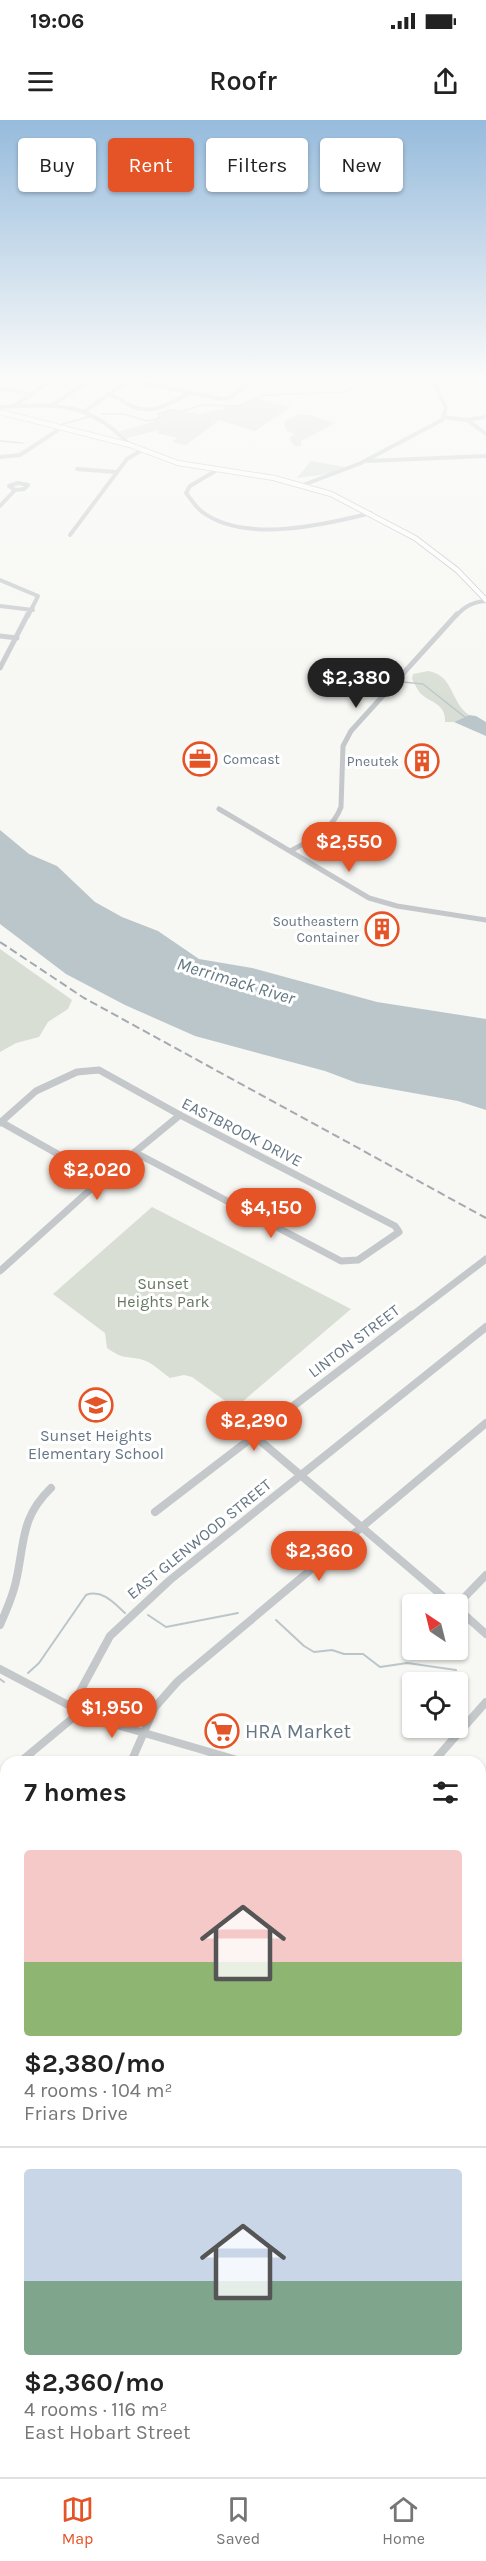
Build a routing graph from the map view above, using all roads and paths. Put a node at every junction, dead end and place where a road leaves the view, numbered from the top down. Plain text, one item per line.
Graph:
1 (105, 487) edge
2 (190, 487) edge
3 (309, 487) edge
4 (15, 490) dead end
5 (0, 506) edge
6 (369, 513) junction
7 (70, 535) dead end
8 (0, 580) edge
9 (481, 594) junction
10 (486, 601) edge
11 (474, 602) junction
12 (0, 606) edge
13 (33, 609) junction
14 (0, 636) edge
15 (17, 638) junction
16 (0, 667) edge
17 (219, 809) dead end
18 (290, 851) junction
19 (486, 920) edge
20 (180, 1115) junction
21 (1, 1122) edge
22 (136, 1153) junction
23 (102, 1179) junction
24 (486, 1259) edge
25 (0, 1271) edge
26 (486, 1328) edge
27 (223, 1409) dead end
28 (486, 1423) edge
29 (255, 1435) junction
30 (302, 1476) junction
31 (51, 1488) dead end
32 (155, 1512) dead end
33 (363, 1528) junction
34 (486, 1575) edge
35 (442, 1594) edge
36 (468, 1594) edge
37 (468, 1617) edge
38 (0, 1625) edge
39 (486, 1634) edge
40 (0, 1669) edge
41 (486, 1702) edge
42 (76, 1710) junction
43 (142, 1734) junction
44 (26, 1756) edge
45 (133, 1756) edge
46 (222, 1756) edge
47 (438, 1756) edge

1 - 7 street
2 - 6 street
3 - 6 main road
4 - 5 street
6 - 9 main road
8 - 13 street
9 - 10 main road
9 - 11 street
10 - 11 street
11 - 18 street
12 - 13 street
13 - 15 street
14 - 15 street
15 - 16 street
17 - 18 street
18 - 19 street
20 - 21 street, EASTBROOK DRIVE
20 - 22 street
20 - 22 street, EASTBROOK DRIVE
21 - 23 street
22 - 23 street
23 - 25 street
24 - 29 street, LINTON STREET
26 - 30 street, EAST GLENWOOD STREET
27 - 29 street
28 - 33 street
29 - 30 street
29 - 32 street, LINTON STREET
30 - 33 street
30 - 42 street, EAST GLENWOOD STREET
31 - 38 street
33 - 35 street
33 - 43 street
34 - 36 street
37 - 39 street
40 - 42 street
41 - 47 street
42 - 43 street
42 - 44 street
43 - 45 street
43 - 46 street

